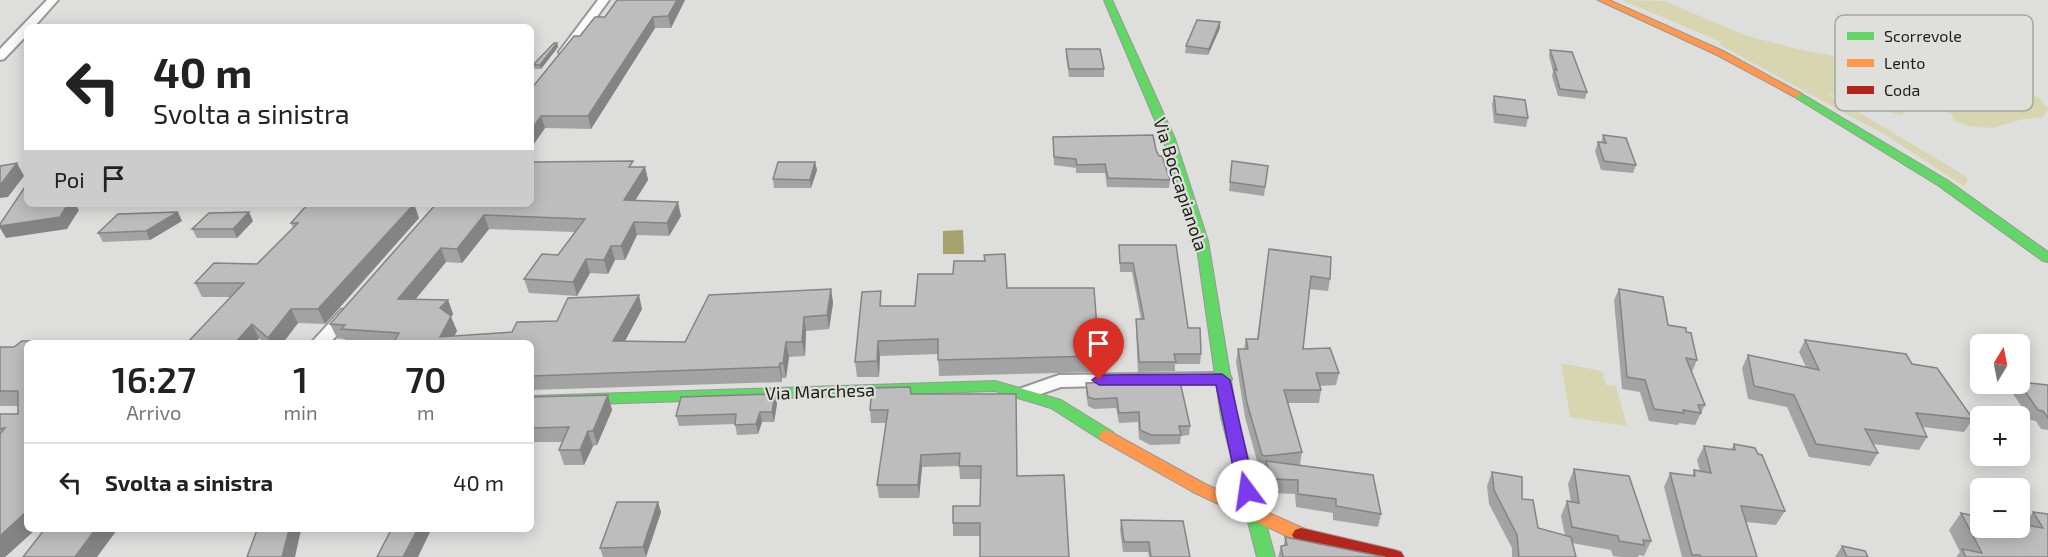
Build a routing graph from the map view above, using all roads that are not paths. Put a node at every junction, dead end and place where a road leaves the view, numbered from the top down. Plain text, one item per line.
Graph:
1 (53, 0) edge
2 (604, 0) edge
3 (1108, 0) edge
4 (1602, 0) edge
5 (32, 24) edge
6 (24, 32) edge
7 (0, 56) edge
8 (555, 64) edge
9 (2048, 258) edge
10 (361, 299) edge
11 (324, 340) edge
12 (1222, 380) junction
13 (1026, 393) junction
14 (534, 401) edge
15 (1257, 517) junction
16 (1266, 557) edge
17 (1395, 557) edge

1 - 5 street
2 - 8 street
3 - 12 main road, Via Boccapianola
4 - 9 main road
6 - 7 street
10 - 11 street
12 - 13 street
12 - 15 main road, Via Boccapianola
13 - 14 main road, Via Marchesa
13 - 15 main road, Via Marchesa
15 - 16 main road, Via Boccapianola
15 - 17 main road, Via Marchesa

